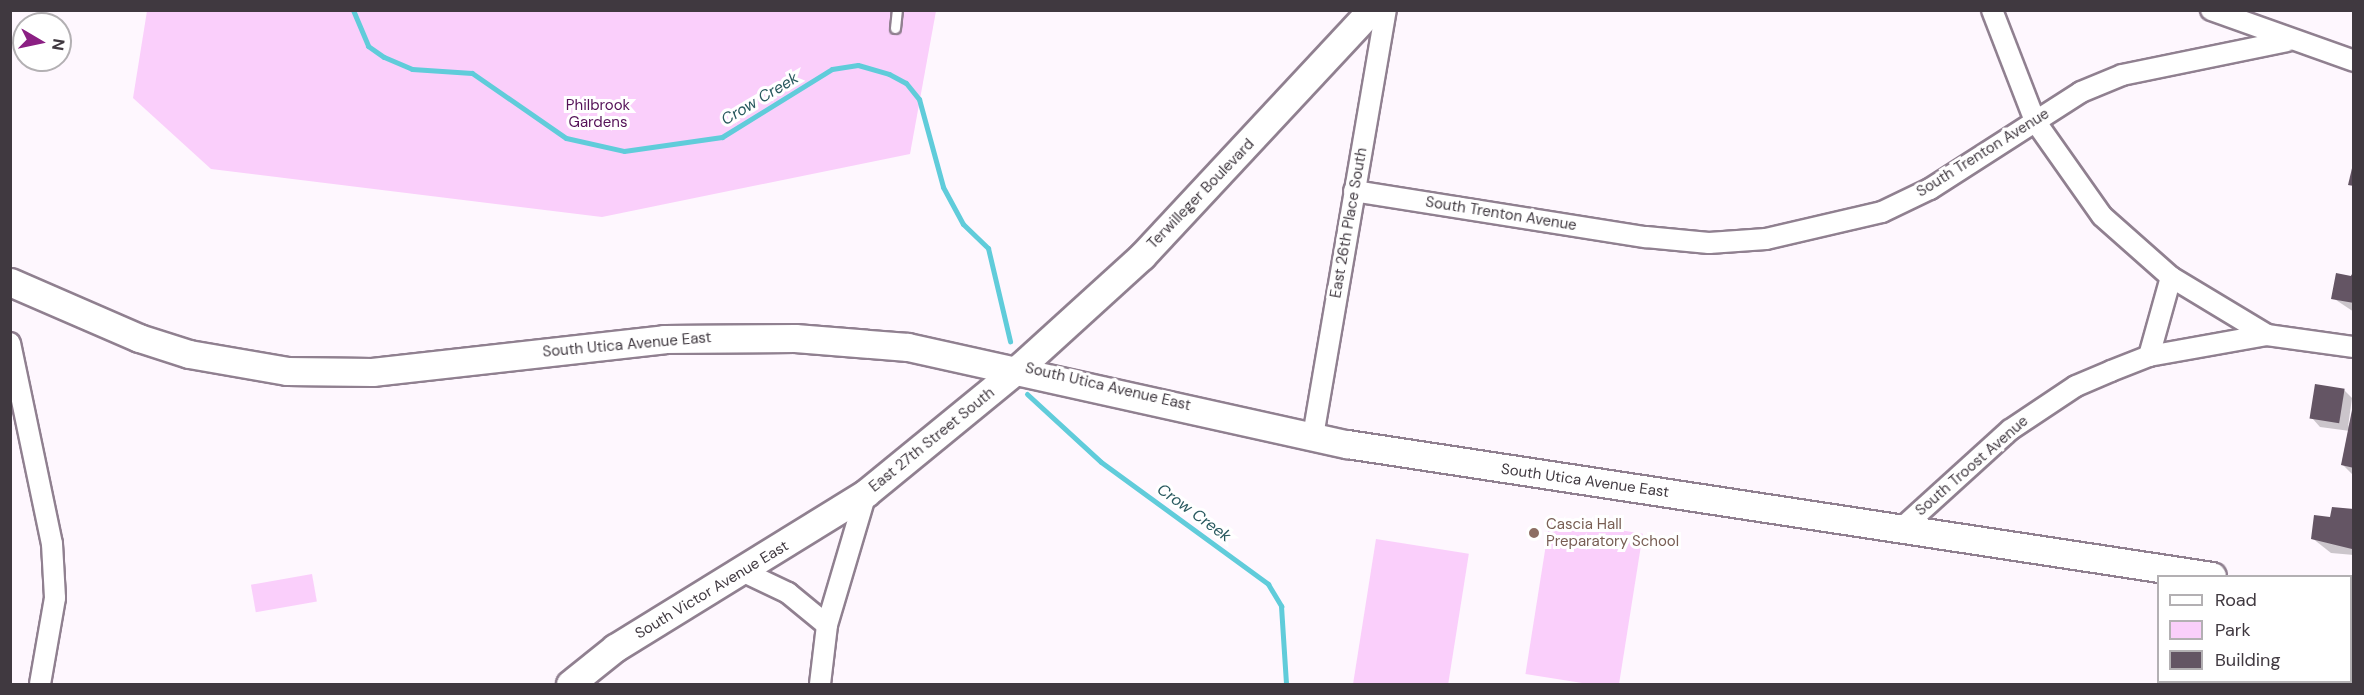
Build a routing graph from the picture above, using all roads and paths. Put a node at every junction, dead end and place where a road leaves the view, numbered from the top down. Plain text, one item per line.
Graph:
1 (897, 10) edge
2 (1371, 10) edge
3 (1386, 10) edge
4 (1992, 10) edge
5 (2211, 10) edge
6 (895, 28) dead end
7 (2287, 41) junction
8 (2354, 62) edge
9 (2035, 121) junction
10 (1354, 191) junction
11 (2171, 277) junction
12 (10, 282) edge
13 (2267, 335) junction
14 (10, 343) edge
15 (2354, 347) edge
16 (2149, 356) junction
17 (1020, 367) junction
18 (1313, 436) junction
19 (866, 493) junction
20 (1902, 528) junction
21 (744, 572) junction
22 (2205, 575) edge
23 (827, 625) junction
24 (567, 683) edge
25 (40, 684) edge
26 (820, 684) edge

1 - 6 lane
2 - 17 street, Terwilleger Boulevard
3 - 10 street, East 26th Place South
4 - 9 street
5 - 7 street
7 - 8 street
7 - 9 street, South Trenton Avenue
9 - 10 street, South Trenton Avenue
9 - 11 street
10 - 18 street, East 26th Place South
11 - 13 street
11 - 16 street
12 - 17 street, South Utica Avenue East
13 - 15 street, South Troost Avenue
13 - 16 street, South Troost Avenue
14 - 25 street
16 - 20 street, South Troost Avenue
17 - 18 street, South Utica Avenue East
17 - 19 street, East 27th Street South
18 - 20 street, South Utica Avenue East
19 - 21 street, South Victor Avenue East
19 - 23 street, East 27th Street South
20 - 22 street, South Utica Avenue East
21 - 23 street
21 - 24 street, South Victor Avenue East
23 - 26 street, East 27th Street South

